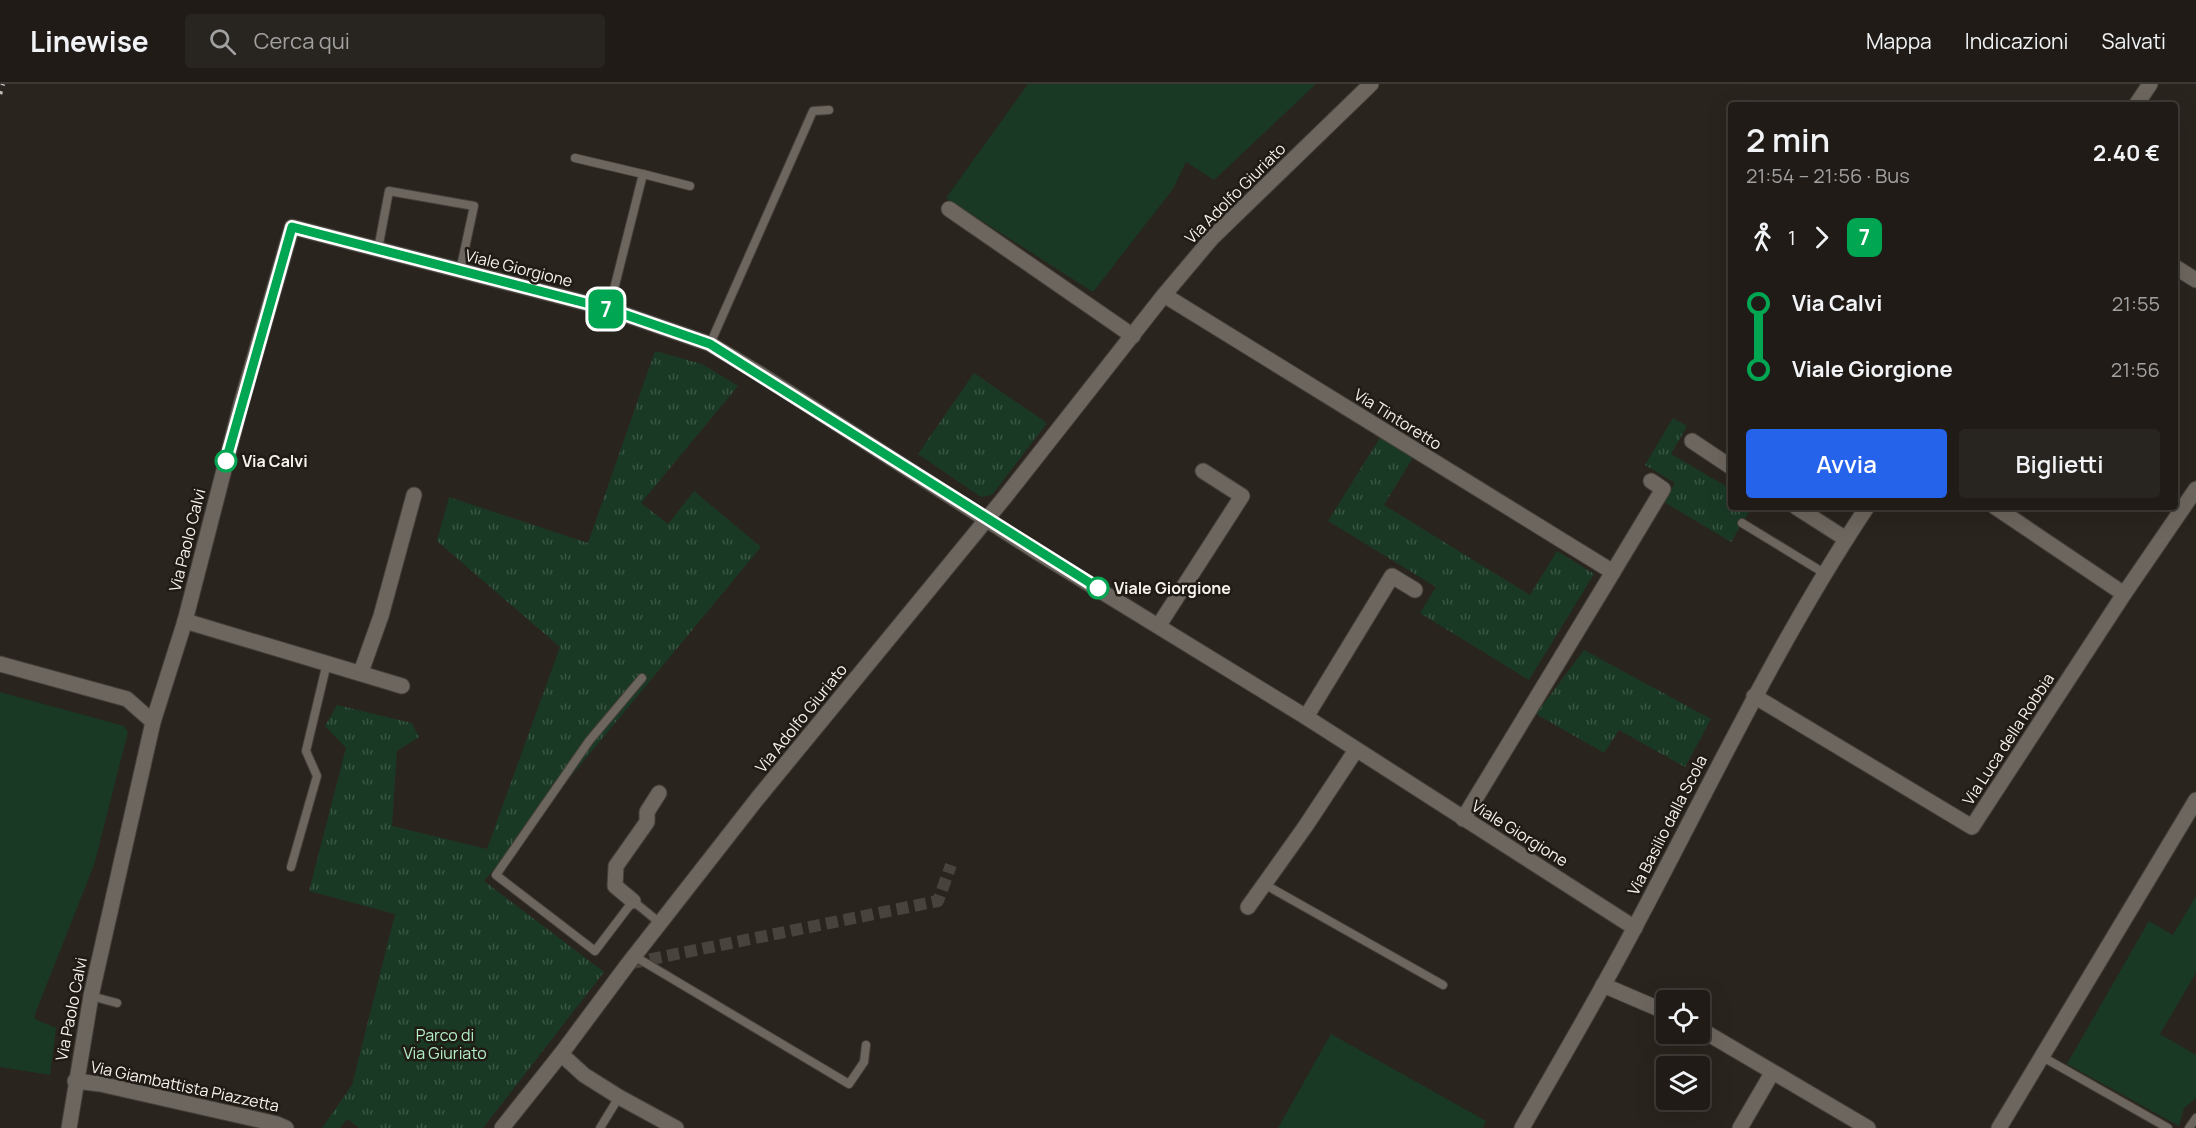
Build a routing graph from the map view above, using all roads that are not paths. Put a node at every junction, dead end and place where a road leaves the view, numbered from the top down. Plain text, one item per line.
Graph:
1 (1371, 84) edge
2 (2145, 85) edge
3 (2137, 102) edge
4 (829, 110) dead end
5 (575, 158) dead end
6 (643, 174) junction
7 (690, 186) dead end
8 (949, 209) dead end
9 (292, 227) joint
10 (378, 249) junction
11 (2178, 269) edge
12 (460, 271) junction
13 (2196, 280) edge
14 (1164, 295) junction
15 (609, 309) junction
16 (1133, 336) junction
17 (710, 344) junction
18 (1692, 441) dead end
19 (1728, 465) edge
20 (1203, 471) dead end
21 (1651, 481) dead end
22 (2196, 489) edge
23 (414, 495) dead end
24 (1801, 510) edge
25 (1865, 510) edge
26 (1999, 510) edge
27 (988, 519) junction
28 (1742, 523) dead end
29 (1846, 539) junction
30 (1613, 573) junction
31 (1824, 573) junction
32 (1415, 590) dead end
33 (2124, 594) junction
34 (185, 621) junction
35 (1159, 625) junction
36 (327, 663) junction
37 (0, 664) edge
38 (361, 672) junction
39 (642, 678) dead end
40 (402, 686) dead end
41 (1754, 696) junction
42 (1306, 717) junction
43 (153, 722) junction
44 (1356, 750) junction
45 (660, 793) dead end
46 (2196, 800) edge
47 (1464, 819) junction
48 (291, 867) dead end
49 (1264, 884) junction
50 (633, 901) junction
51 (1248, 907) dead end
52 (660, 922) junction
53 (1635, 928) junction
54 (634, 956) junction
55 (1603, 984) junction
56 (1443, 985) dead end
57 (90, 996) junction
58 (117, 1003) dead end
59 (1656, 1008) edge
60 (1710, 1035) edge
61 (866, 1045) dead end
62 (561, 1054) junction
63 (2041, 1056) junction
64 (1772, 1073) junction
65 (75, 1081) junction
66 (619, 1098) junction
67 (2196, 1118) edge
68 (2001, 1127) edge
69 (69, 1128) edge
70 (286, 1128) edge
71 (502, 1128) edge
72 (600, 1128) edge
73 (676, 1128) edge
74 (1522, 1128) edge
75 (1740, 1128) edge
76 (1868, 1128) edge
77 (2168, 1128) edge
78 (2189, 1128) edge

1 - 14 street, Via Adolfo Giuriato
2 - 3 street
4 - 17 lane
5 - 6 lane
6 - 7 lane
6 - 15 lane
8 - 16 street
9 - 10 street, Viale Giorgione
9 - 34 street, Via Paolo Calvi
10 - 12 street, Viale Giorgione
10 - 12 lane
11 - 13 street
12 - 15 street, Viale Giorgione
14 - 16 street, Via Adolfo Giuriato
14 - 30 street, Via Tintoretto
15 - 17 street, Viale Giorgione
16 - 27 street, Via Adolfo Giuriato
17 - 27 street, Viale Giorgione
18 - 19 street
20 - 35 street
21 - 30 street
22 - 33 street, Via Luca della Robbia
23 - 38 street
24 - 29 street
25 - 29 street, Via Basilio dalla Scola
26 - 33 street
27 - 35 street, Viale Giorgione
27 - 52 street, Via Adolfo Giuriato
28 - 31 lane
29 - 31 street, Via Basilio dalla Scola
30 - 47 street
31 - 41 street, Via Basilio dalla Scola
32 - 42 street
33 - 41 street, Via Luca della Robbia
34 - 36 street
34 - 43 street, Via Paolo Calvi
35 - 42 street, Viale Giorgione
36 - 38 street
36 - 48 lane
37 - 43 street
38 - 40 street
39 - 50 lane
41 - 53 street, Via Basilio dalla Scola
42 - 44 street, Viale Giorgione
43 - 57 street, Via Paolo Calvi
44 - 47 street, Viale Giorgione
44 - 49 street
45 - 50 street
46 - 63 street
47 - 53 street, Viale Giorgione
49 - 51 street
49 - 56 lane
50 - 52 lane
52 - 54 street, Via Adolfo Giuriato
53 - 55 street, Via Basilio dalla Scola
54 - 61 lane
54 - 62 street, Via Adolfo Giuriato
55 - 59 street
55 - 74 street, Via Basilio dalla Scola
57 - 58 lane
57 - 65 street, Via Paolo Calvi
60 - 64 street
62 - 66 street
62 - 71 street, Via Adolfo Giuriato
63 - 68 street
63 - 77 lane
64 - 75 street
64 - 76 street
65 - 69 street, Via Paolo Calvi
65 - 70 street, Via Giambattista Piazzetta
66 - 72 lane
66 - 73 street
67 - 78 lane

